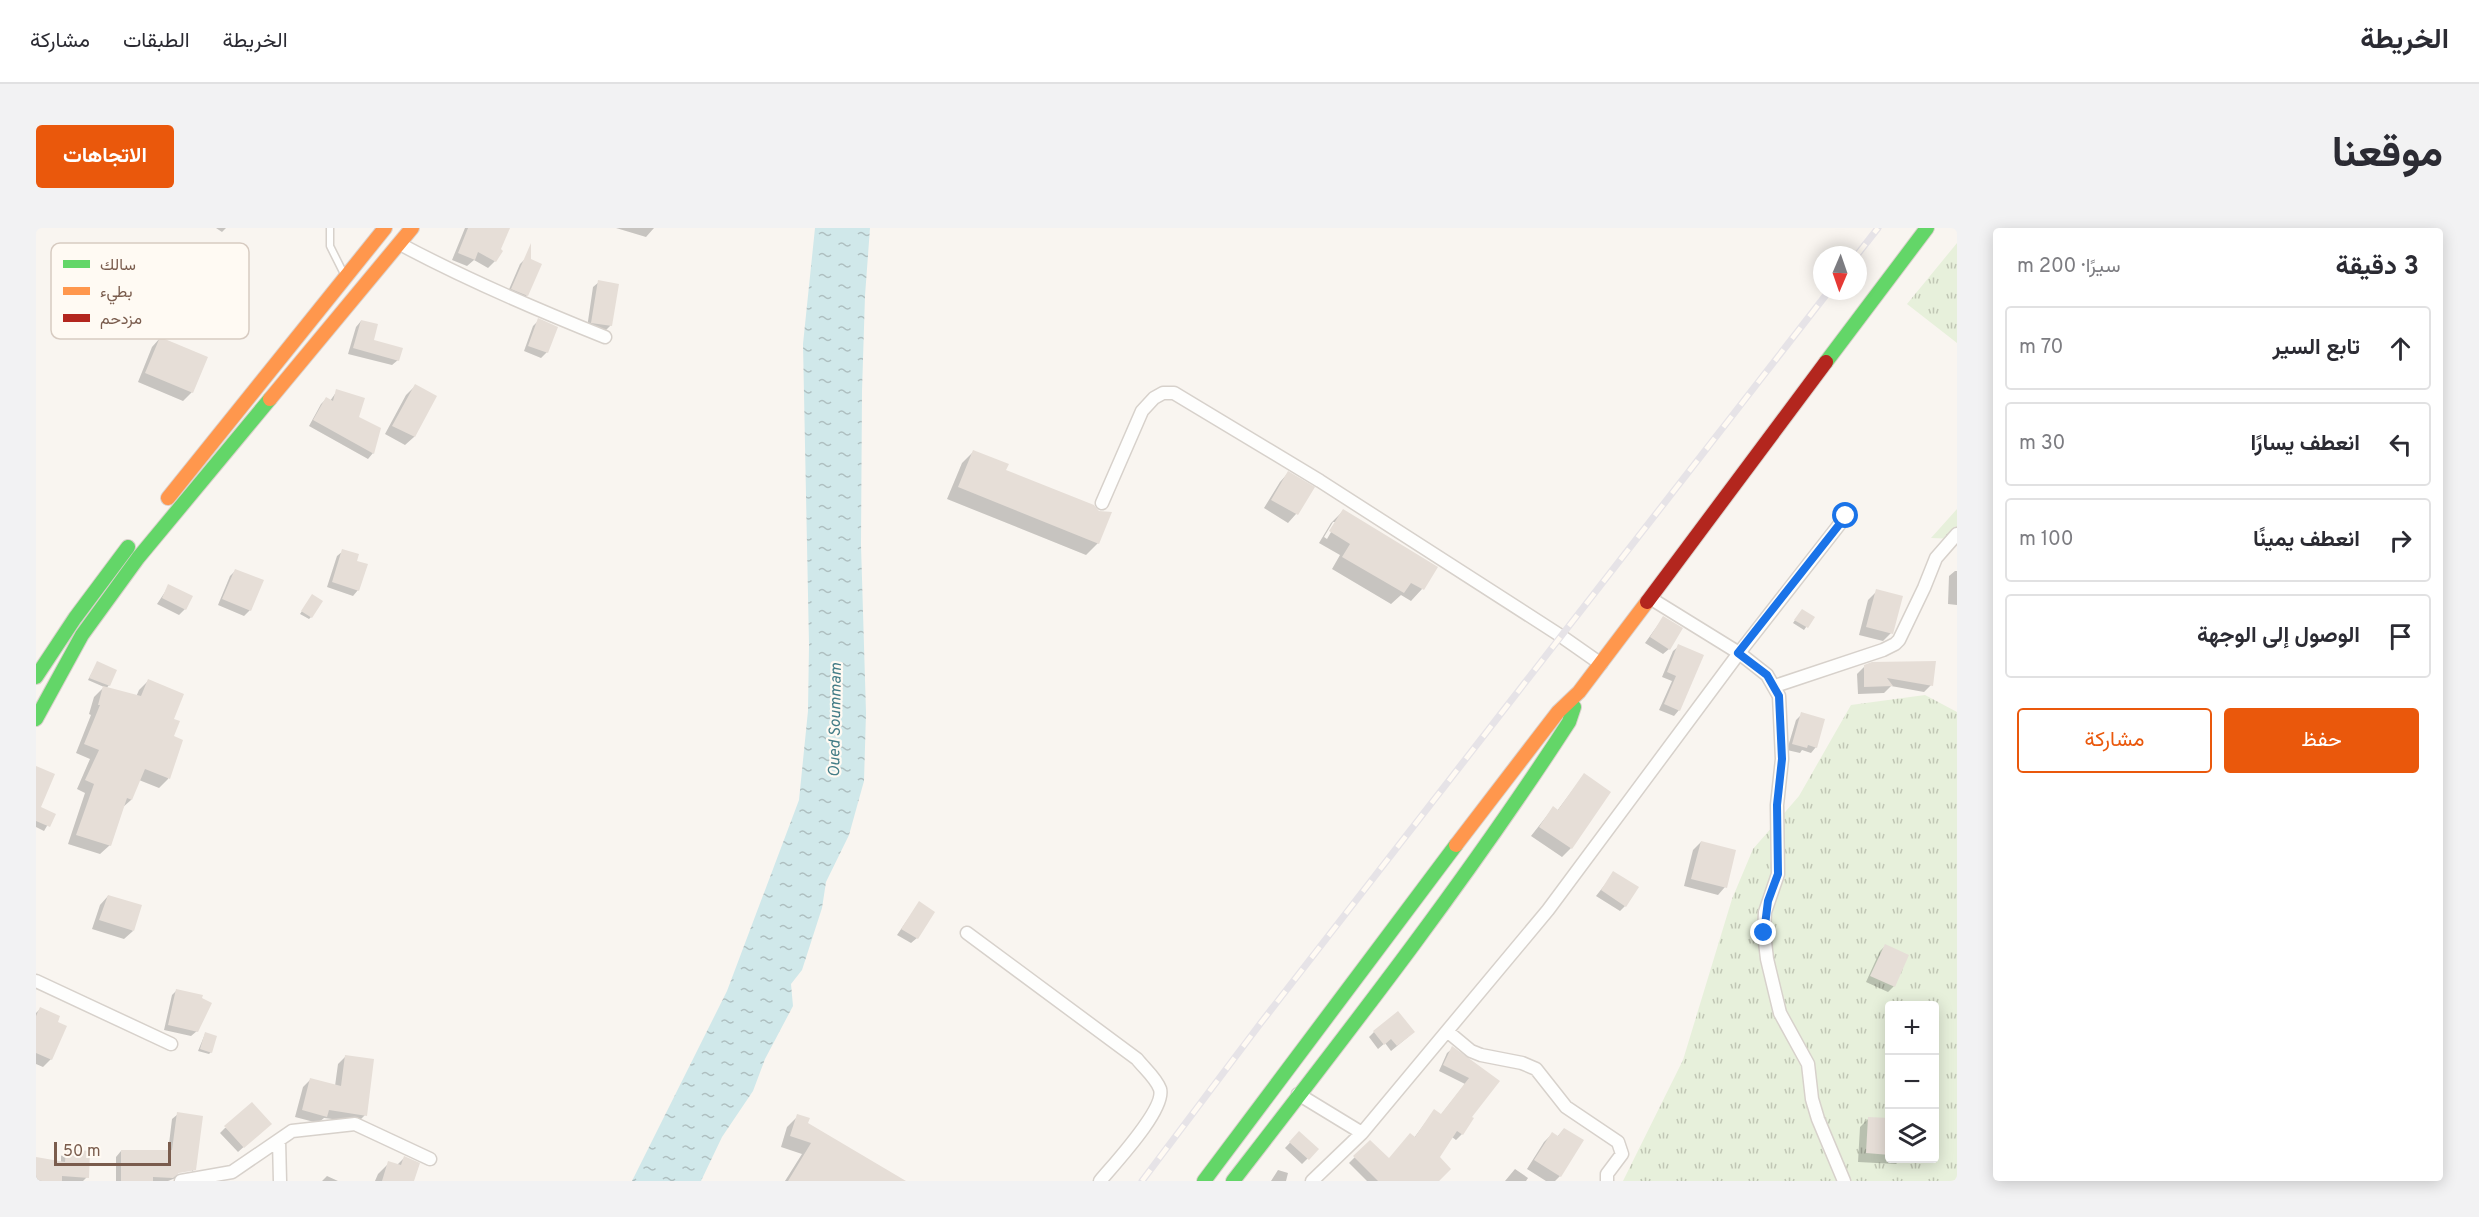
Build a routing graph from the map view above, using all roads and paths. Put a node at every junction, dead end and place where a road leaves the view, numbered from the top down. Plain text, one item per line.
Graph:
1 (330, 228) edge
2 (385, 228) edge
3 (412, 228) edge
4 (1927, 228) edge
5 (400, 244) junction
6 (346, 277) junction
7 (605, 337) dead end
8 (1102, 503) dead end
9 (160, 507) dead end
10 (1846, 516) dead end
11 (140, 532) dead end
12 (1957, 534) edge
13 (1650, 598) junction
14 (1738, 653) junction
15 (1601, 664) junction
16 (36, 678) edge
17 (1775, 686) junction
18 (1579, 692) junction
19 (36, 719) edge
20 (967, 933) dead end
21 (36, 981) edge
22 (1447, 1031) junction
23 (171, 1044) dead end
24 (1298, 1094) junction
25 (1362, 1133) junction
26 (279, 1140) junction
27 (430, 1159) dead end
28 (181, 1181) edge
29 (280, 1181) edge
30 (1100, 1181) edge
31 (1204, 1181) edge
32 (1233, 1181) edge
33 (1312, 1181) edge
34 (1607, 1181) edge
35 (1844, 1181) edge

1 - 6 lane
2 - 6 highway
3 - 5 highway
4 - 13 highway
5 - 7 street
5 - 19 highway
6 - 9 highway
8 - 15 street
10 - 14 street
11 - 16 highway
12 - 17 street
13 - 14 street
13 - 15 highway
14 - 17 street
14 - 22 street
15 - 18 highway
17 - 35 street
18 - 24 highway
18 - 31 highway
20 - 30 street
21 - 23 street
22 - 25 street
22 - 34 street
24 - 25 street
24 - 32 highway
25 - 33 street
26 - 27 street
26 - 28 street
26 - 29 street

